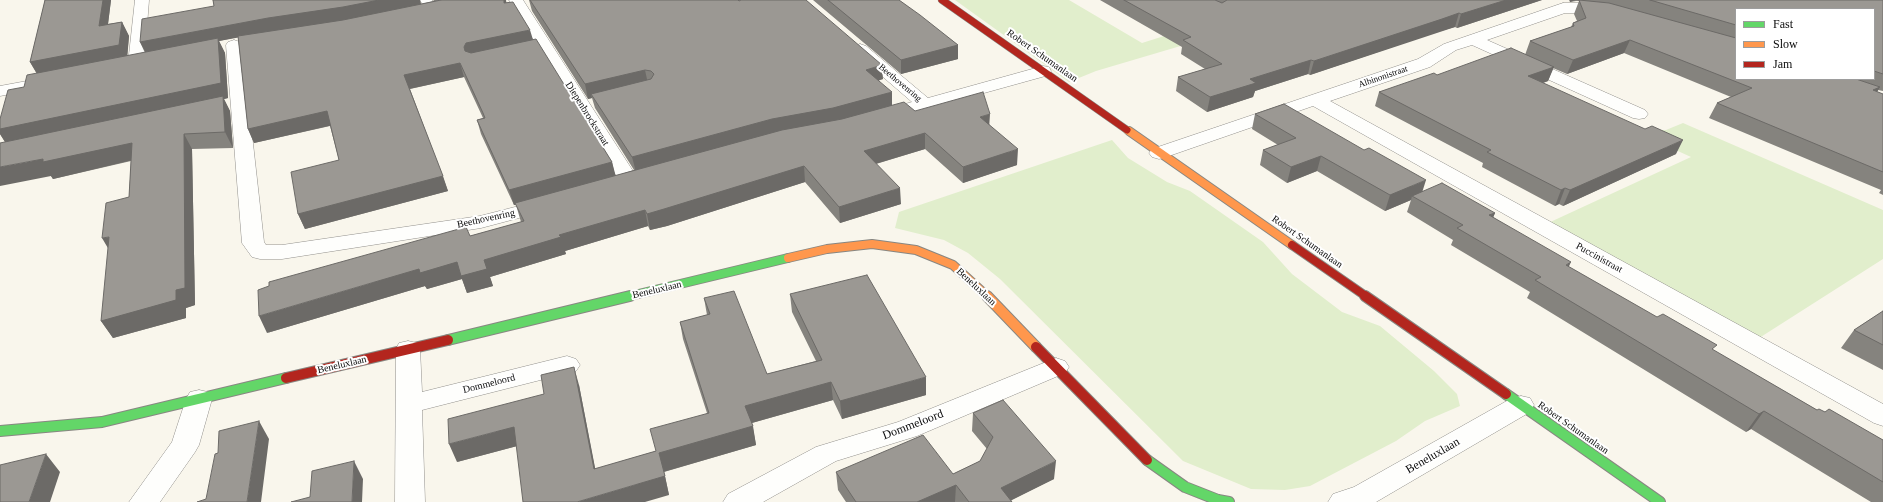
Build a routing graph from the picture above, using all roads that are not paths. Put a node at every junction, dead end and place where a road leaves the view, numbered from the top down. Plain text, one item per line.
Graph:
1 (142, 0) edge
2 (516, 0) edge
3 (942, 0) edge
4 (1611, 8) edge
5 (1472, 39) junction
6 (849, 40) edge
7 (233, 45) dead end
8 (136, 64) edge
9 (1043, 70) junction
10 (68, 78) edge
11 (0, 91) edge
12 (1315, 100) junction
13 (924, 104) junction
14 (1639, 114) dead end
15 (865, 121) edge
16 (1159, 153) junction
17 (630, 182) edge
18 (562, 201) edge
19 (408, 349) junction
20 (567, 365) dead end
21 (1056, 367) junction
22 (198, 399) junction
23 (410, 404) junction
24 (1521, 405) junction
25 (1883, 416) edge
26 (0, 431) edge
27 (769, 492) edge
28 (144, 502) edge
29 (410, 502) edge
30 (738, 502) edge
31 (1229, 502) edge
32 (1343, 502) edge
33 (1660, 502) edge

1 - 8 street
2 - 17 street, Diepenbrockstraat
3 - 9 street, Robert Schumanlaan
4 - 5 street, Albinonistraat
5 - 12 street, Albinonistraat
5 - 14 street
6 - 13 street, Beethovenring
7 - 18 street, Beethovenring
9 - 13 street, Beethovenring
9 - 16 street, Robert Schumanlaan
10 - 11 street
12 - 16 street, Albinonistraat
12 - 25 street, Puccinistraat
13 - 15 street, Beethovenring
16 - 24 street, Robert Schumanlaan
19 - 21 street, Beneluxlaan
19 - 22 street, Beneluxlaan
19 - 23 street
20 - 23 street, Dommeloord
21 - 27 street, Dommeloord
21 - 31 street, Beneluxlaan
22 - 26 street, Beneluxlaan
22 - 28 street
23 - 29 street
24 - 32 street, Beneluxlaan
24 - 33 street, Robert Schumanlaan
27 - 30 street, Dommeloord

